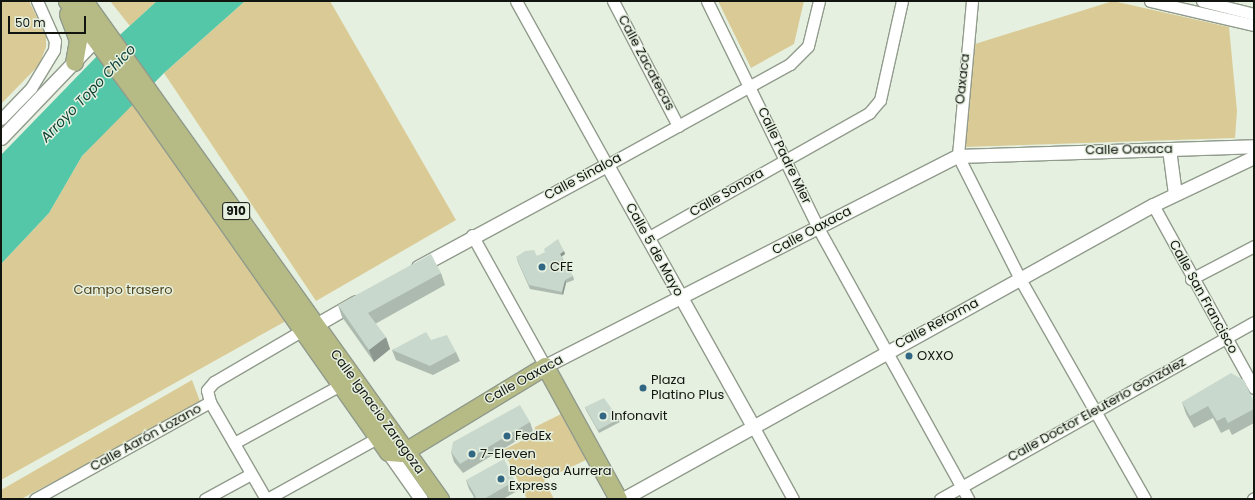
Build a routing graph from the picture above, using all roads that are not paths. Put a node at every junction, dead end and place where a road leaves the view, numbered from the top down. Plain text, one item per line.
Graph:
1 (38, 1) edge
2 (59, 1) edge
3 (67, 1) edge
4 (84, 1) edge
5 (516, 1) edge
6 (613, 1) edge
7 (707, 1) edge
8 (819, 1) edge
9 (902, 1) edge
10 (972, 1) edge
11 (1150, 1) edge
12 (1204, 1) edge
13 (1192, 6) edge
14 (1203, 13) junction
15 (1254, 14) edge
16 (1254, 25) edge
17 (106, 45) junction
18 (74, 62) junction
19 (750, 86) junction
20 (1, 119) edge
21 (678, 126) junction
22 (1, 138) edge
23 (1254, 146) edge
24 (1169, 149) junction
25 (958, 156) junction
26 (1254, 157) edge
27 (785, 160) junction
28 (607, 165) junction
29 (589, 174) junction
30 (615, 180) junction
31 (1175, 194) junction
32 (1153, 205) junction
33 (818, 228) junction
34 (472, 235) junction
35 (649, 237) junction
36 (1254, 246) edge
37 (404, 274) edge
38 (1020, 279) junction
39 (1191, 279) junction
40 (370, 294) edge
41 (680, 297) junction
42 (1254, 322) edge
43 (308, 328) junction
44 (1224, 338) junction
45 (884, 352) junction
46 (545, 366) junction
47 (348, 381) junction
48 (1254, 388) edge
49 (210, 402) junction
50 (1096, 410) junction
51 (753, 426) junction
52 (379, 437) junction
53 (234, 443) junction
54 (406, 459) junction
55 (251, 474) junction
56 (961, 487) junction
57 (35, 499) edge
58 (205, 499) edge
59 (267, 499) edge
60 (421, 499) edge
61 (440, 499) edge
62 (618, 499) edge
63 (623, 499) edge
64 (793, 499) edge
65 (940, 499) edge
66 (968, 499) edge
67 (1145, 499) edge

1 - 20 street
2 - 18 main road
3 - 17 main road, 910
4 - 17 main road, 910
5 - 28 street, Calle 5 de Mayo
6 - 21 street, Calle Zacatecas
7 - 19 street, Calle Padre Mier
8 - 19 street, Calle Sinaloa
9 - 27 street, Calle Sonora
10 - 25 street, Oaxaca
11 - 13 street
12 - 14 street
12 - 15 street
13 - 14 street
14 - 16 street
17 - 18 street
17 - 43 main road, 910
18 - 22 street
19 - 21 street, Calle Sinaloa
19 - 27 street, Calle Padre Mier
21 - 28 street, Calle Sinaloa
23 - 24 street, Calle Oaxaca
24 - 25 street, Calle Oaxaca
24 - 31 street
25 - 33 street, Calle Oaxaca
25 - 38 street
26 - 31 street, Calle Reforma
27 - 33 street, Calle Padre Mier
27 - 35 street, Calle Sonora
28 - 29 street, Calle Sinaloa
28 - 30 street, Calle 5 de Mayo
29 - 30 street
29 - 34 street, Calle Sinaloa
30 - 35 street, Calle 5 de Mayo
31 - 32 street, Calle Reforma
32 - 38 street, Calle Reforma
32 - 39 street, Calle San Francisco
33 - 41 street, Calle Oaxaca
33 - 45 street, Calle Padre Mier
34 - 37 street, Calle Sinaloa
34 - 46 street
35 - 41 street, Calle 5 de Mayo
36 - 39 street
38 - 45 street, Calle Reforma
38 - 50 street
39 - 44 street, Calle San Francisco
40 - 43 street
41 - 46 street, Calle Oaxaca
41 - 51 street, Calle 5 de Mayo
42 - 44 street, Calle Doctor Eleuterio González
43 - 47 main road, 910
43 - 49 street, Calle Aarón Lozano
44 - 48 street, Calle San Francisco
44 - 50 street, Calle Doctor Eleuterio González
45 - 51 street, Calle Reforma
45 - 56 street, Calle Padre Mier
46 - 54 main road, Calle Oaxaca
46 - 62 main road
47 - 52 main road, Calle Ignacio Zaragoza / 910
47 - 53 street
47 - 54 main road, Calle Ignacio Zaragoza / 910
49 - 53 street
49 - 57 street, Calle Aarón Lozano
50 - 56 street, Calle Doctor Eleuterio González
50 - 67 street
51 - 63 street, Calle Reforma
51 - 64 street, Calle 5 de Mayo
52 - 54 main road, Calle Ignacio Zaragoza / 910
52 - 59 street
53 - 55 street
54 - 60 street, Calle Ignacio Zaragoza / 910
54 - 61 main road, Calle Ignacio Zaragoza / 910
55 - 58 street
55 - 59 street
56 - 65 street, Calle Doctor Eleuterio González
56 - 66 street, Calle Padre Mier

